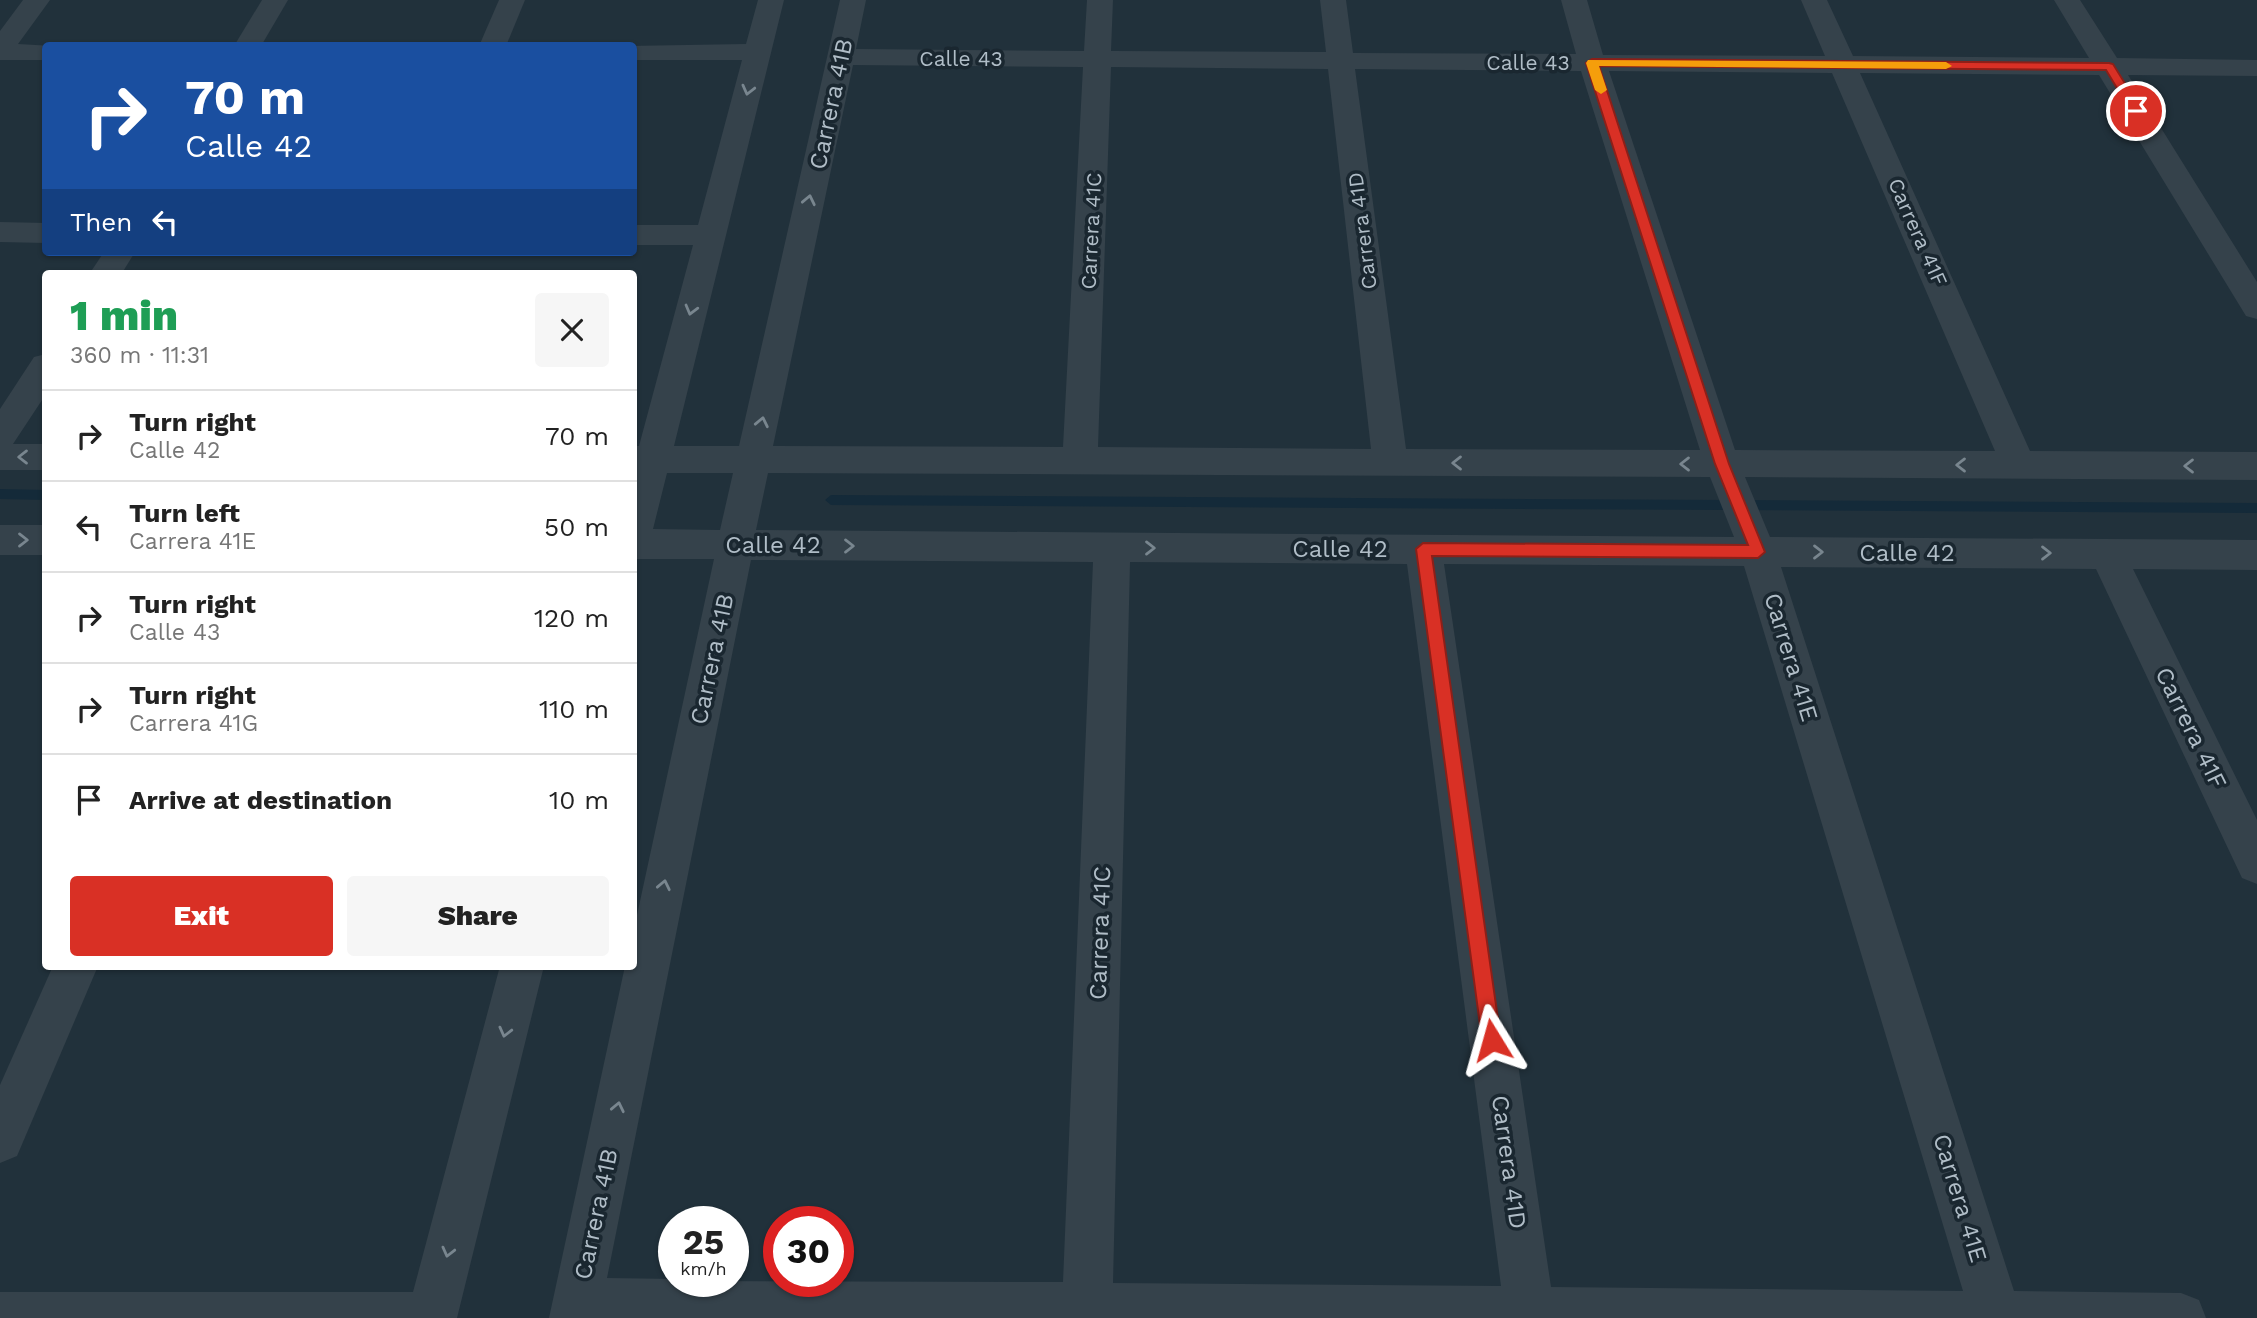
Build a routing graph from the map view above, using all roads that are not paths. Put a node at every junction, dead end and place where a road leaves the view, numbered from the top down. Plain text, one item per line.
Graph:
1 (37, 0) edge
2 (275, 0) edge
3 (512, 0) edge
4 (771, 0) edge
5 (853, 0) edge
6 (1100, 0) edge
7 (1332, 0) edge
8 (1574, 0) edge
9 (1814, 0) edge
10 (2067, 0) edge
11 (249, 42) edge
12 (494, 42) edge
13 (0, 51) edge
14 (42, 52) edge
15 (637, 52) edge
16 (758, 52) junction
17 (841, 57) junction
18 (1099, 59) junction
19 (1341, 61) junction
20 (1592, 63) junction
21 (1845, 65) junction
22 (2109, 67) junction
23 (2257, 68) edge
24 (0, 232) edge
25 (42, 233) edge
26 (637, 234) edge
27 (711, 235) junction
28 (2257, 308) edge
29 (42, 372) edge
30 (0, 436) edge
31 (0, 457) edge
32 (42, 457) edge
33 (643, 459) edge
34 (753, 460) junction
35 (1080, 461) junction
36 (1390, 463) junction
37 (2019, 466) junction
38 (2257, 466) edge
39 (1726, 474) junction
40 (637, 509) edge
41 (0, 540) edge
42 (42, 540) edge
43 (637, 544) edge
44 (1755, 544) junction
45 (736, 545) junction
46 (1112, 547) junction
47 (1423, 549) junction
48 (2107, 554) junction
49 (2257, 555) edge
50 (2257, 864) edge
51 (74, 970) edge
52 (521, 970) edge
53 (0, 1139) edge
54 (575, 1310) edge
55 (1087, 1313) edge
56 (1530, 1315) edge
57 (0, 1317) edge
58 (1997, 1317) edge
59 (432, 1318) edge
60 (2181, 1318) edge

1 - 13 street
2 - 11 street
3 - 12 street
4 - 16 street
5 - 17 street, Carrera 41B
6 - 18 street, Carrera 41C
7 - 19 street, Carrera 41D
8 - 20 street, Carrera 41E
9 - 21 street, Carrera 41F
10 - 22 street
13 - 14 street
15 - 16 street
16 -> 27 street
17 - 18 street, Calle 43
34 -> 17 street, Carrera 41B
18 - 19 street, Calle 43
18 - 35 street, Carrera 41C
19 - 20 street, Calle 43
19 - 36 street, Carrera 41D
20 - 21 street, Calle 43
20 - 39 street, Carrera 41E
21 - 22 street, Calle 43
21 - 37 street, Carrera 41F
22 - 23 street, Calle 43
22 - 28 street
24 - 25 street
26 - 27 street
27 -> 33 street
29 - 30 street
32 -> 31 street
33 - 34 street
33 - 40 street
34 - 35 street
34 - 45 street, Carrera 41B
35 - 36 street
39 -> 36 street
38 -> 37 street
37 -> 39 street
39 - 44 street, Carrera 41E
41 -> 42 street
43 - 45 street, Calle 42
44 - 47 street, Calle 42
44 -> 48 street, Calle 42
44 - 58 street, Carrera 41E
45 -> 46 street, Calle 42
54 -> 45 street, Carrera 41B
46 -> 47 street, Calle 42
46 - 55 street, Carrera 41C
47 - 56 street, Carrera 41D
48 - 49 street, Calle 42
48 - 50 street, Carrera 41F
51 - 53 street
52 -> 59 street
54 - 55 street
55 - 56 street
56 - 58 street
57 - 59 street
58 - 60 street

